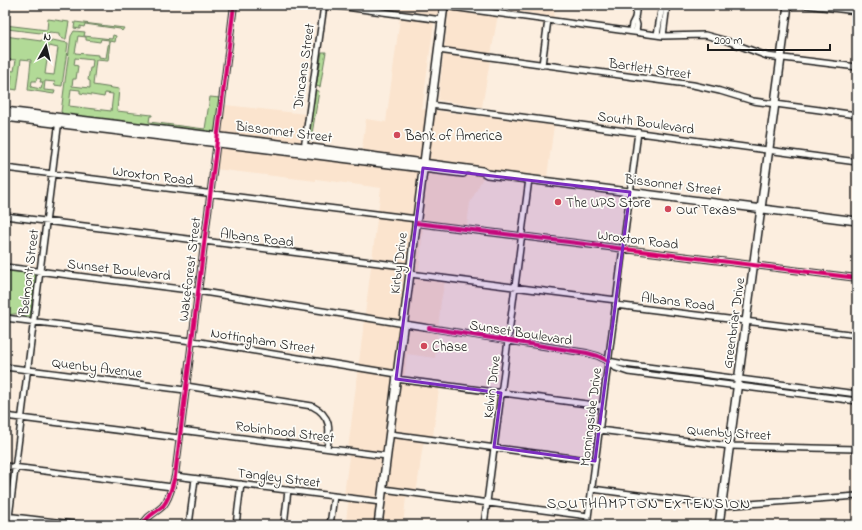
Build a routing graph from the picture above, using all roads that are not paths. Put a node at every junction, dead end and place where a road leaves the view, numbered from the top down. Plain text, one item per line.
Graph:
1 (234, 5) edge
2 (324, 5) edge
3 (331, 5) edge
4 (444, 5) edge
5 (637, 5) edge
6 (662, 5) edge
7 (667, 5) edge
8 (788, 5) edge
9 (805, 5) edge
10 (857, 12) edge
11 (663, 18) junction
12 (442, 20) junction
13 (548, 20) junction
14 (633, 31) junction
15 (660, 35) junction
16 (438, 50) junction
17 (782, 58) junction
18 (542, 65) junction
19 (857, 67) edge
20 (776, 105) junction
21 (431, 106) junction
22 (5, 110) edge
23 (857, 115) edge
24 (5, 117) edge
25 (59, 120) junction
26 (638, 132) junction
27 (216, 139) junction
28 (304, 150) junction
29 (770, 152) junction
30 (857, 162) edge
31 (424, 166) junction
32 (5, 168) edge
33 (52, 174) junction
34 (529, 179) junction
35 (630, 192) junction
36 (209, 193) junction
37 (761, 209) junction
38 (5, 216) edge
39 (416, 221) junction
40 (857, 221) edge
41 (46, 222) junction
42 (522, 235) junction
43 (203, 241) junction
44 (623, 249) junction
45 (753, 265) junction
46 (5, 267) edge
47 (410, 270) junction
48 (40, 271) junction
49 (857, 278) edge
50 (515, 288) junction
51 (197, 291) junction
52 (616, 302) junction
53 (5, 318) edge
54 (34, 321) junction
55 (746, 321) junction
56 (403, 324) junction
57 (857, 335) edge
58 (191, 341) junction
59 (508, 341) junction
60 (608, 361) junction
61 (5, 367) edge
62 (28, 370) junction
63 (397, 376) junction
64 (738, 383) junction
65 (186, 388) junction
66 (501, 393) junction
67 (857, 394) edge
68 (857, 401) edge
69 (602, 406) junction
70 (5, 416) edge
71 (22, 419) junction
72 (180, 430) junction
73 (599, 430) junction
74 (390, 434) junction
75 (179, 438) junction
76 (730, 446) junction
77 (494, 447) junction
78 (327, 448) junction
79 (857, 449) edge
80 (387, 456) junction
81 (595, 461) junction
82 (5, 466) edge
83 (16, 468) junction
84 (174, 476) junction
85 (195, 479) junction
86 (241, 484) junction
87 (172, 487) junction
88 (383, 489) junction
89 (592, 489) junction
90 (288, 490) junction
91 (334, 496) junction
92 (857, 496) edge
93 (381, 502) junction
94 (487, 502) junction
95 (722, 506) junction
96 (7, 516) edge
97 (588, 516) junction
98 (8, 525) edge
99 (81, 525) edge
100 (143, 525) edge
101 (189, 525) edge
102 (236, 525) edge
103 (284, 525) edge
104 (330, 525) edge
105 (378, 525) edge
106 (484, 525) edge
107 (587, 525) edge
108 (719, 525) edge

1 - 27 street, Wakeforest Street
2 - 28 street, Dincans Street
3 - 12 street
4 - 12 main road, Kirby Drive
4 - 13 street
5 - 14 street
6 - 11 street
7 - 11 street
8 - 17 main road, Greenbriar Drive
9 - 10 street
11 - 15 street
12 - 16 main road, Kirby Drive
13 - 14 street
13 - 18 street
14 - 15 street
15 - 17 street
16 - 18 street, Bartlett Street
16 - 21 main road, Kirby Drive
17 - 19 street
17 - 20 main road, Greenbriar Drive
18 - 20 street, Bartlett Street
20 - 23 street, Bartlett Street
20 - 29 main road, Greenbriar Drive
21 - 26 street, South Boulevard
21 - 31 main road, Kirby Drive
22 - 25 main road, Bissonnet Street
24 - 25 main road, Bissonnet Street
25 - 27 main road, Bissonnet Street
25 - 33 street, Belmont Street
26 - 29 street, South Boulevard
26 - 35 street, Morningside Drive
27 - 28 main road, Bissonnet Street
27 - 36 street, Wakeforest Street
28 - 31 main road, Bissonnet Street
29 - 30 street, South Boulevard
29 - 37 main road, Greenbriar Drive
31 - 34 main road, Bissonnet Street
31 - 39 main road, Kirby Drive
32 - 33 street, Wroxton Road
33 - 36 street, Wroxton Road
33 - 41 street, Belmont Street
34 - 35 main road, Bissonnet Street
34 - 42 street, Kelvin Drive
35 - 37 main road, Bissonnet Street
35 - 44 street, Morningside Drive
36 - 39 street, Wroxton Road
36 - 43 street, Wakeforest Street
37 - 40 main road, Bissonnet Street
37 - 45 main road, Greenbriar Drive
38 - 41 street, Albans Road
39 - 42 street, Wroxton Road
39 - 47 main road, Kirby Drive
41 - 43 street, Albans Road
41 - 48 street, Belmont Street
42 - 44 street, Wroxton Road
42 - 50 street, Kelvin Drive
43 - 47 street, Albans Road
43 - 51 street, Wakeforest Street
44 - 45 street, Wroxton Road
44 - 52 street, Morningside Drive
45 - 49 street, Wroxton Road
45 - 55 main road, Greenbriar Drive
46 - 48 street, Sunset Boulevard
47 - 50 street, Albans Road
47 - 56 main road, Kirby Drive
48 - 51 street, Sunset Boulevard
48 - 54 street, Belmont Street
50 - 52 street, Albans Road
50 - 59 street, Kelvin Drive
51 - 56 street, Sunset Boulevard
51 - 58 street, Wakeforest Street
52 - 55 street, Albans Road
52 - 60 street, Morningside Drive
53 - 54 street, Nottingham Street
54 - 58 street, Nottingham Street
54 - 62 street, Belmont Street
55 - 57 street, Albans Road
55 - 64 main road, Greenbriar Drive
56 - 59 street, Sunset Boulevard
56 - 63 main road, Kirby Drive
58 - 63 street, Nottingham Street
58 - 65 street, Wakeforest Street
59 - 60 street, Sunset Boulevard
59 - 66 street, Kelvin Drive
60 - 64 street, Sunset Boulevard
60 - 69 street, Morningside Drive
61 - 62 street, Quenby Avenue
62 - 65 street, Quenby Avenue
62 - 71 street, Belmont Street
63 - 66 street, Nottingham Street
63 - 74 main road, Kirby Drive
64 - 67 street, Sunset Boulevard
64 - 68 street, Sunset Boulevard
64 - 76 main road, Greenbriar Drive
65 - 72 street, Wakeforest Street
65 - 78 street, Quenby Avenue
66 - 69 street, Nottingham Street
66 - 77 street, Kelvin Drive
69 - 73 street, Morningside Drive
70 - 71 street
71 - 75 street
71 - 83 street, Belmont Street
72 - 75 street, Wakeforest Street
72 - 78 street, Robinhood Street
73 - 76 street, Quenby Street
73 - 81 street, Morningside Drive
74 - 77 street
74 - 80 main road, Kirby Drive
75 - 84 street, Wakeforest Street
76 - 79 street, Quenby Street
76 - 95 main road, Greenbriar Drive
77 - 81 street
77 - 94 street, Kelvin Drive
78 - 80 street, Robinhood Street
80 - 88 main road, Kirby Drive
81 - 89 street, Morningside Drive
82 - 83 street
83 - 87 street
83 - 96 street, Belmont Street
84 - 85 street, Tangley Street
84 - 87 street, Wakeforest Street
85 - 86 street, Tangley Street
85 - 101 street
86 - 90 street, Tangley Street
86 - 102 street
87 - 100 street, Wakeforest Street
88 - 93 main road, Kirby Drive
88 - 94 street
89 - 95 street
89 - 97 street, Morningside Drive
90 - 91 street, Tangley Street
90 - 103 street
91 - 93 street, Tangley Street
91 - 104 street
92 - 95 street
93 - 105 main road, Kirby Drive
94 - 97 street
94 - 106 street, Kelvin Drive
95 - 108 main road, Greenbriar Drive
96 - 98 street, Belmont Street
96 - 99 street
97 - 107 street, Morningside Drive

